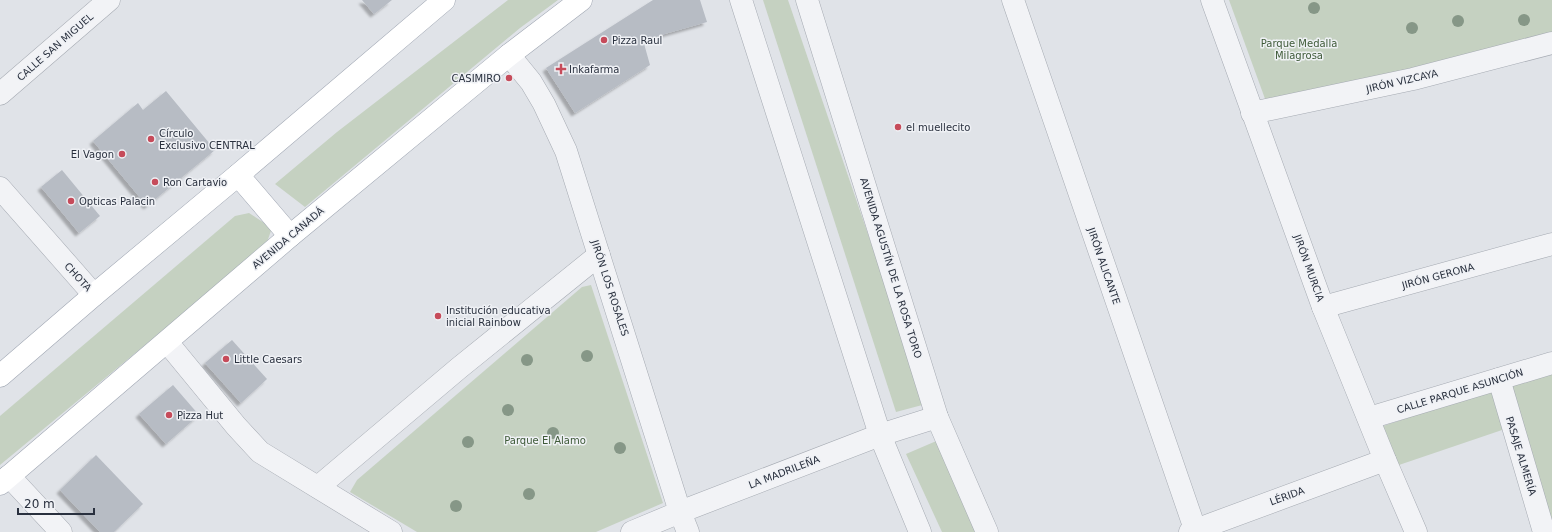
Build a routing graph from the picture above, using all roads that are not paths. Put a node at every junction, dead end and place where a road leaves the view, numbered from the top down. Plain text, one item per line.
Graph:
1 (110, 0) edge
2 (444, 0) edge
3 (581, 0) edge
4 (741, 0) edge
5 (806, 0) edge
6 (1013, 0) edge
7 (1212, 0) edge
8 (1552, 43) edge
9 (510, 55) junction
10 (0, 94) edge
11 (1252, 113) junction
12 (238, 176) junction
13 (0, 188) edge
14 (290, 236) junction
15 (1552, 244) edge
16 (599, 255) junction
17 (94, 295) junction
18 (1323, 307) junction
19 (167, 342) junction
20 (1552, 363) edge
21 (0, 376) edge
22 (1499, 379) junction
23 (937, 417) junction
24 (1369, 418) junction
25 (880, 435) junction
26 (1385, 460) junction
27 (5, 480) edge
28 (318, 487) junction
29 (680, 512) junction
30 (1194, 531) edge
31 (61, 532) edge
32 (390, 532) edge
33 (632, 532) edge
34 (688, 532) edge
35 (920, 532) edge
36 (986, 532) edge
37 (1416, 532) edge
38 (1544, 532) edge

1 - 10 street, CALLE SAN MIGUEL
2 - 12 main road
3 - 9 main road, AVENIDA CANADÁ
4 - 25 street
5 - 23 street, AVENIDA AGUSTÍN DE LA ROSA TORO
6 - 30 street, JIRÓN ALICANTE
7 - 11 street, JIRÓN MURCIA
8 - 11 street, JIRÓN VIZCAYA
9 - 14 main road, AVENIDA CANADÁ
9 - 16 street, JIRÓN LOS ROSALES
11 - 18 street, JIRÓN MURCIA
12 - 14 main road
12 - 17 main road
13 - 17 street, CHOTA
14 - 19 main road, AVENIDA CANADÁ
15 - 18 street, JIRÓN GERONA
16 - 28 street
16 - 29 street, JIRÓN LOS ROSALES
17 - 21 main road
18 - 24 street, JIRÓN MURCIA
19 - 27 main road, AVENIDA CANADÁ
19 - 28 street
20 - 22 street, CALLE PARQUE ASUNCIÓN
22 - 24 street, CALLE PARQUE ASUNCIÓN
22 - 38 street, PASAJE ALMERÍA
23 - 25 street, LA MADRILEÑA
23 - 36 street, AVENIDA AGUSTÍN DE LA ROSA TORO
24 - 26 street, JIRÓN MURCIA
25 - 29 street, LA MADRILEÑA
25 - 35 street
26 - 30 street, LÉRIDA
26 - 37 street, JIRÓN MURCIA
27 - 31 street
28 - 32 street
29 - 33 street, LA MADRILEÑA
29 - 34 street, JIRÓN LOS ROSALES

